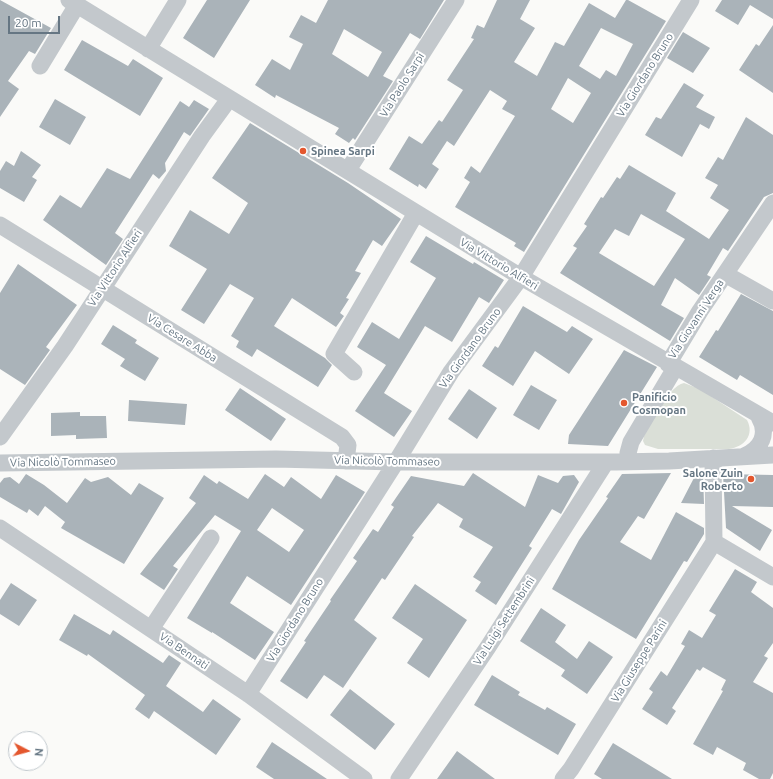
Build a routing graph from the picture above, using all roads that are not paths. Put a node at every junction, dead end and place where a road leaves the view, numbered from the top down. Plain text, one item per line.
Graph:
1 (178, 0) edge
2 (456, 0) edge
3 (691, 0) edge
4 (73, 2) edge
5 (148, 49) junction
6 (40, 66) dead end
7 (229, 98) junction
8 (348, 170) junction
9 (773, 203) edge
10 (416, 213) junction
11 (0, 225) edge
12 (725, 274) junction
13 (520, 277) junction
14 (102, 288) junction
15 (773, 301) edge
16 (671, 366) junction
17 (354, 372) dead end
18 (766, 420) edge
19 (0, 437) edge
20 (773, 454) edge
21 (744, 456) junction
22 (714, 458) junction
23 (346, 461) junction
24 (629, 461) junction
25 (396, 462) junction
26 (606, 462) junction
27 (0, 463) edge
28 (0, 528) edge
29 (212, 538) dead end
30 (714, 542) junction
31 (773, 577) edge
32 (151, 629) junction
33 (248, 694) junction
34 (362, 779) edge
35 (399, 779) edge
36 (563, 779) edge

1 - 5 street
2 - 8 street, Via Paolo Sarpi
3 - 13 street, Via Giordano Bruno
4 - 5 street, Via Vittorio Alfieri
4 - 6 street
5 - 7 street, Via Vittorio Alfieri
7 - 8 street, Via Vittorio Alfieri
7 - 14 street, Via Vittorio Alfieri
8 - 10 street, Via Vittorio Alfieri
9 - 12 street, Via Giovanni Verga
10 - 13 street, Via Vittorio Alfieri
10 - 17 street
11 - 14 street, Via Cesare Abba
12 - 15 street, Via Giovanni Verga
12 - 16 street, Via Giovanni Verga
13 - 16 street, Via Vittorio Alfieri
13 - 25 street, Via Giordano Bruno
14 - 19 street, Via Vittorio Alfieri
14 - 23 street, Via Cesare Abba
16 - 18 street, Via Vittorio Alfieri
16 - 24 street, Via Giovanni Verga
18 - 21 street
20 - 21 street, Via Nicolò Tommaseo
21 - 22 street, Via Nicolò Tommaseo
22 - 24 street, Via Nicolò Tommaseo
22 - 30 street
23 - 25 street, Via Nicolò Tommaseo
23 - 27 street, Via Nicolò Tommaseo
24 - 26 street, Via Nicolò Tommaseo
25 - 26 street, Via Nicolò Tommaseo
25 - 33 street, Via Giordano Bruno
26 - 35 street, Via Luigi Settembrini
28 - 32 street, Via Bennati
29 - 32 street
30 - 31 street
30 - 36 street, Via Giuseppe Parini
32 - 33 street, Via Bennati
33 - 34 street, Via Bennati

